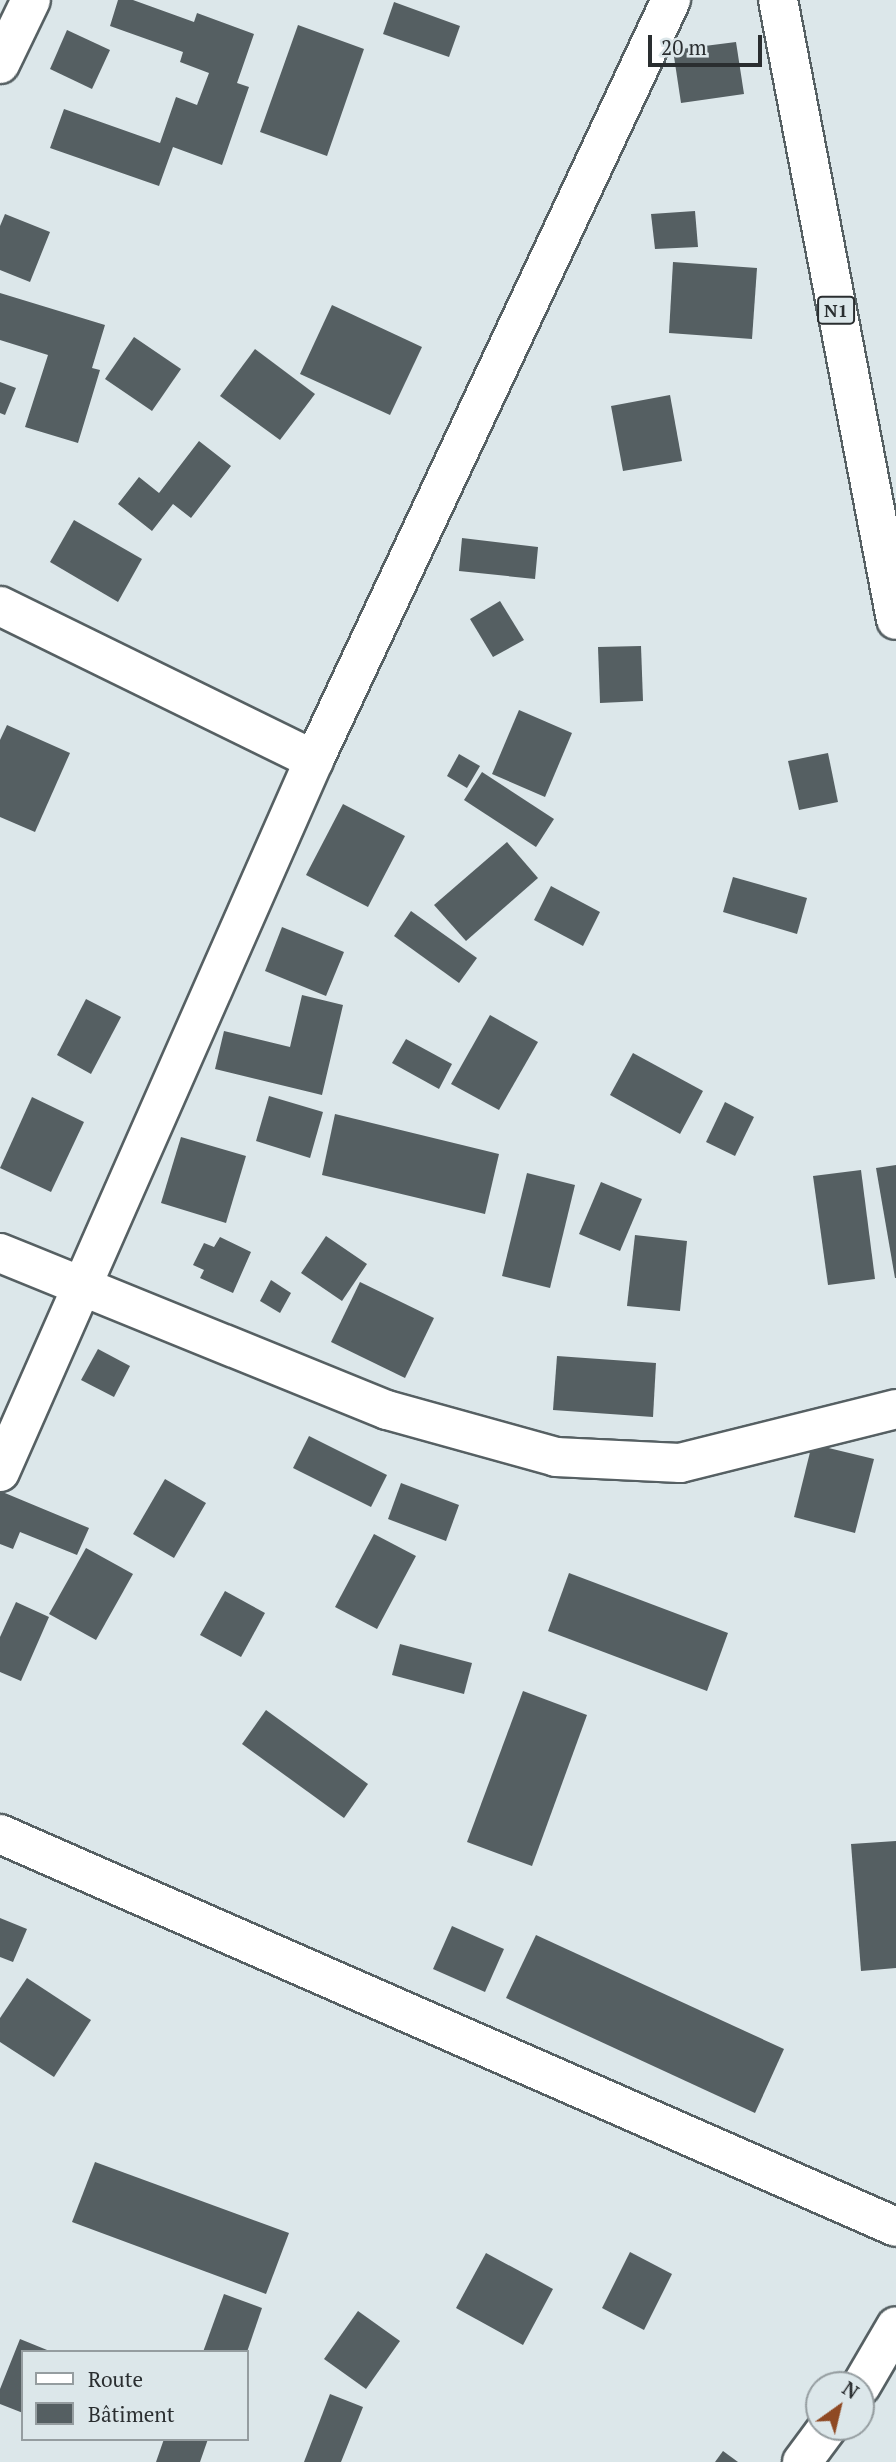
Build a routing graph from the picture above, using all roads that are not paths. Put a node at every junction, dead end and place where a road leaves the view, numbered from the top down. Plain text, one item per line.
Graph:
1 (31, 0) edge
2 (671, 0) edge
3 (778, 0) edge
4 (0, 64) edge
5 (0, 606) edge
6 (896, 620) edge
7 (314, 760) junction
8 (0, 1253) edge
9 (80, 1289) junction
10 (896, 1409) edge
11 (0, 1472) edge
12 (0, 1834) edge
13 (896, 2227) edge
14 (896, 2326) edge
15 (870, 2371) edge
16 (818, 2441) edge
17 (802, 2462) edge

1 - 4 main road
2 - 7 main road
3 - 6 main road, N1
5 - 7 main road
7 - 9 main road
8 - 9 main road
9 - 10 main road
9 - 11 main road
12 - 13 main road
14 - 15 main road
16 - 17 main road

